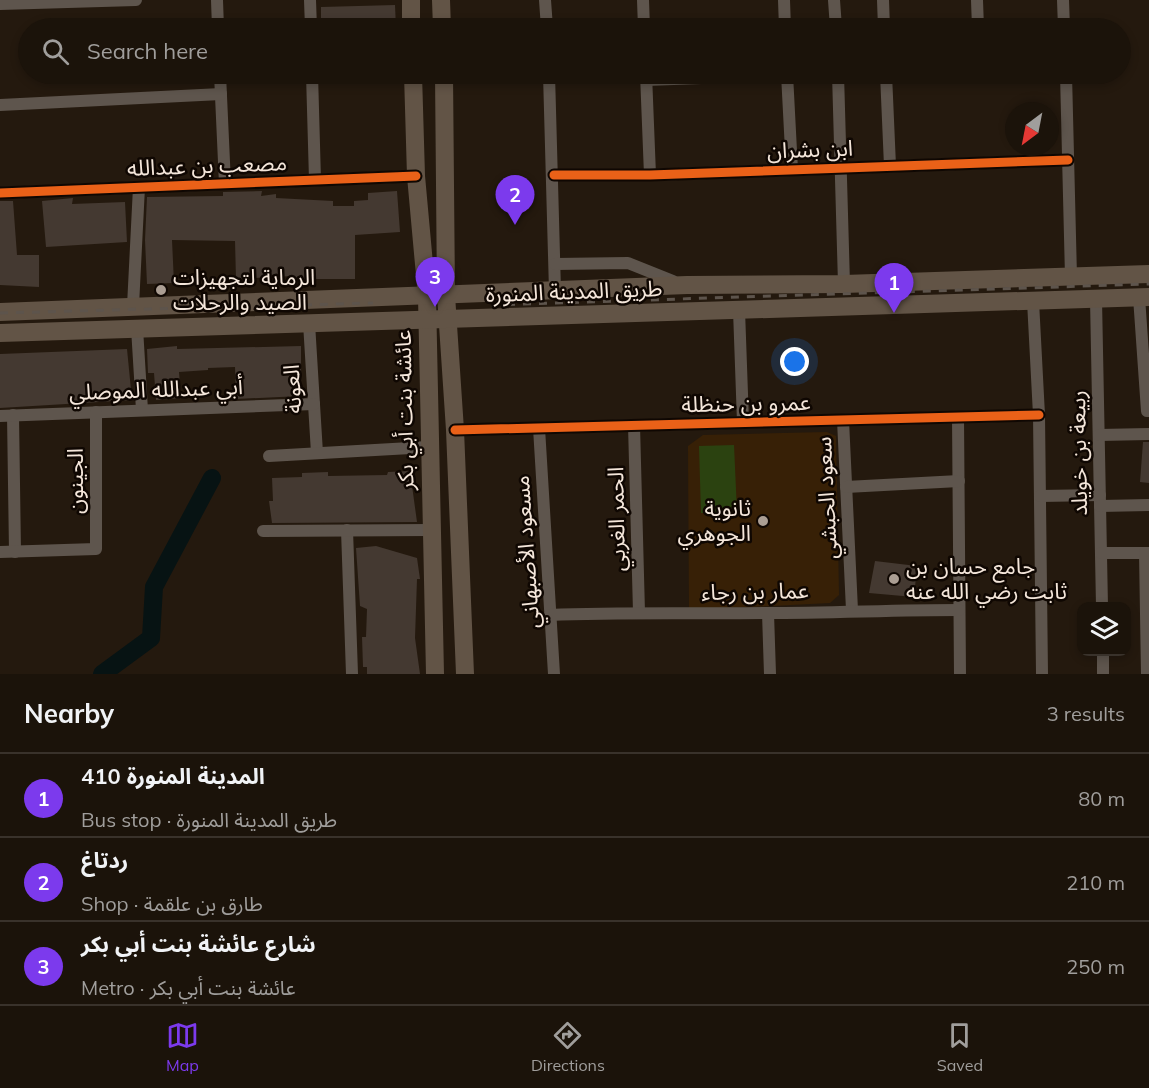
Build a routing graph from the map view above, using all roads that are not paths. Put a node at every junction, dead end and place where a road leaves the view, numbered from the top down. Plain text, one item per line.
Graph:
1 (136, 0) edge
2 (217, 0) edge
3 (310, 0) edge
4 (411, 0) edge
5 (441, 0) edge
6 (545, 0) edge
7 (643, 0) edge
8 (784, 0) edge
9 (834, 0) edge
10 (883, 0) edge
11 (977, 0) edge
12 (1064, 0) edge
13 (29, 2) edge
14 (0, 4) edge
15 (218, 18) edge
16 (311, 18) edge
17 (411, 18) edge
18 (442, 18) edge
19 (546, 18) edge
20 (644, 18) edge
21 (785, 18) edge
22 (835, 18) edge
23 (884, 18) edge
24 (978, 18) edge
25 (1064, 18) edge
26 (220, 84) edge
27 (312, 84) edge
28 (413, 84) edge
29 (444, 84) edge
30 (549, 84) edge
31 (646, 84) edge
32 (788, 84) edge
33 (838, 84) edge
34 (886, 84) edge
35 (1066, 84) edge
36 (221, 94) junction
37 (0, 105) edge
38 (445, 123) junction
39 (415, 142) junction
40 (1068, 160) junction
41 (890, 166) junction
42 (842, 168) junction
43 (792, 170) junction
44 (554, 175) junction
45 (650, 175) junction
46 (416, 176) junction
47 (315, 180) junction
48 (225, 183) junction
49 (140, 187) junction
50 (0, 193) edge
51 (555, 264) junction
52 (1149, 274) edge
53 (1071, 277) junction
54 (844, 284) junction
55 (687, 285) junction
56 (555, 291) junction
57 (446, 295) junction
58 (427, 297) junction
59 (1144, 297) edge
60 (1096, 299) junction
61 (1033, 301) junction
62 (133, 306) junction
63 (739, 310) junction
64 (0, 312) edge
65 (447, 319) junction
66 (426, 320) junction
67 (309, 323) junction
68 (137, 328) junction
69 (0, 333) edge
70 (314, 404) junction
71 (142, 410) junction
72 (1149, 411) edge
73 (96, 412) junction
74 (6, 415) edge
75 (1039, 415) junction
76 (958, 417) junction
77 (843, 420) junction
78 (743, 422) junction
79 (634, 425) junction
80 (539, 428) junction
81 (455, 430) junction
82 (1149, 434) edge
83 (1098, 435) junction
84 (428, 447) junction
85 (317, 453) junction
86 (269, 456) dead end
87 (959, 481) junction
88 (846, 487) junction
89 (1040, 496) junction
90 (1100, 501) junction
91 (1149, 505) edge
92 (347, 530) junction
93 (430, 530) junction
94 (263, 531) dead end
95 (0, 552) edge
96 (15, 552) junction
97 (1101, 553) junction
98 (1147, 553) edge
99 (1102, 602) edge
100 (852, 610) junction
101 (959, 610) junction
102 (639, 612) junction
103 (768, 613) junction
104 (550, 615) junction
105 (1103, 656) edge
106 (352, 674) edge
107 (435, 674) edge
108 (465, 674) edge
109 (554, 674) edge
110 (770, 674) edge
111 (960, 674) edge
112 (1042, 674) edge
113 (1103, 674) edge
114 (1147, 674) edge

1 - 13 street
2 - 15 street
3 - 16 street
4 - 17 main road
5 - 18 main road
6 - 19 street
7 - 20 street
8 - 21 street
9 - 22 street
10 - 23 street
11 - 24 street
12 - 25 street
13 - 14 street
26 - 36 street
27 - 47 street
28 - 39 main road, عائشة بنت أبي بكر
29 - 38 main road, عائشة بنت أبي بكر
30 - 44 street
31 - 45 street
32 - 43 street
33 - 42 street
34 - 41 street
35 - 40 street
36 - 37 street
36 - 48 street
38 - 39 main road
38 - 57 main road, عائشة بنت أبي بكر
39 - 46 main road, عائشة بنت أبي بكر
40 - 41 street, ابن بشران
40 - 53 street
41 - 42 street, ابن بشران
42 - 43 street, ابن بشران
42 - 54 street
43 - 45 street, ابن بشران
44 - 45 street, ابن بشران
44 - 51 street
46 - 47 street, مصعب بن عبدالله
46 - 58 main road, عائشة بنت أبي بكر
47 - 48 street, مصعب بن عبدالله
48 - 49 street, مصعب بن عبدالله
49 - 50 street, مصعب بن عبدالله
49 - 62 street
51 - 55 street, طريق المدينة المنورة
51 - 56 street
52 - 53 main road, طريق المدينة المنورة
53 - 54 main road, طريق المدينة المنورة
54 - 55 main road, طريق المدينة المنورة
55 - 56 main road, طريق المدينة المنورة
56 - 57 main road, طريق المدينة المنورة
57 - 58 main road, طريق المدينة المنورة
57 - 65 main road, عائشة بنت أبي بكر
58 - 62 main road, طريق المدينة المنورة
58 - 66 main road, عائشة بنت أبي بكر
59 - 60 main road, طريق المدينة المنورة
59 - 72 street
60 - 61 main road, طريق المدينة المنورة
60 - 83 street, ربيعة بن خويلد
61 - 63 main road, طريق المدينة المنورة
61 - 75 street
62 - 64 main road, طريق المدينة المنورة
63 - 65 main road, طريق المدينة المنورة
63 - 78 street
65 - 66 main road, طريق المدينة المنورة
65 - 81 main road, عائشة بنت أبي بكر
66 - 67 main road, طريق المدينة المنورة
66 - 84 main road, عائشة بنت أبي بكر
67 - 68 main road, طريق المدينة المنورة
67 - 70 street, العونة
68 - 69 main road, طريق المدينة المنورة
68 - 71 street
70 - 71 street, أبي عبدالله الموصلي
70 - 85 street, العونة
71 - 73 street, أبي عبدالله الموصلي
73 - 74 street, أبي عبدالله الموصلي
73 - 96 street, الجينون
74 - 96 street
75 - 76 street, عمرو بن حنظلة
75 - 89 street
76 - 77 street, عمرو بن حنظلة
76 - 87 street
77 - 78 street, عمرو بن حنظلة
77 - 88 street, سعود الحبشي
78 - 79 street, عمرو بن حنظلة
79 - 80 street, عمرو بن حنظلة
79 - 102 street, الحمر الغربي
80 - 81 street, عمرو بن حنظلة
80 - 104 street, مسعود الأصبهاني
81 - 108 main road, عائشة بنت أبي بكر
82 - 83 street
83 - 90 street, ربيعة بن خويلد
84 - 85 street
84 - 93 main road, عائشة بنت أبي بكر
85 - 86 street
87 - 88 street
87 - 101 street
88 - 100 street, سعود الحبشي
89 - 90 street
89 - 112 street
90 - 91 street
90 - 97 street, ربيعة بن خويلد
92 - 93 street
92 - 94 street
92 - 106 street
93 - 107 main road, عائشة بنت أبي بكر
95 - 96 street
97 - 98 street
97 - 99 street, ربيعة بن خويلد
98 - 114 street
100 - 101 street, عمار بن رجاء
100 - 103 street, عمار بن رجاء
101 - 111 street
102 - 103 street, عمار بن رجاء
102 - 104 street, عمار بن رجاء
103 - 110 street
104 - 109 street, مسعود الأصبهاني
105 - 113 street

